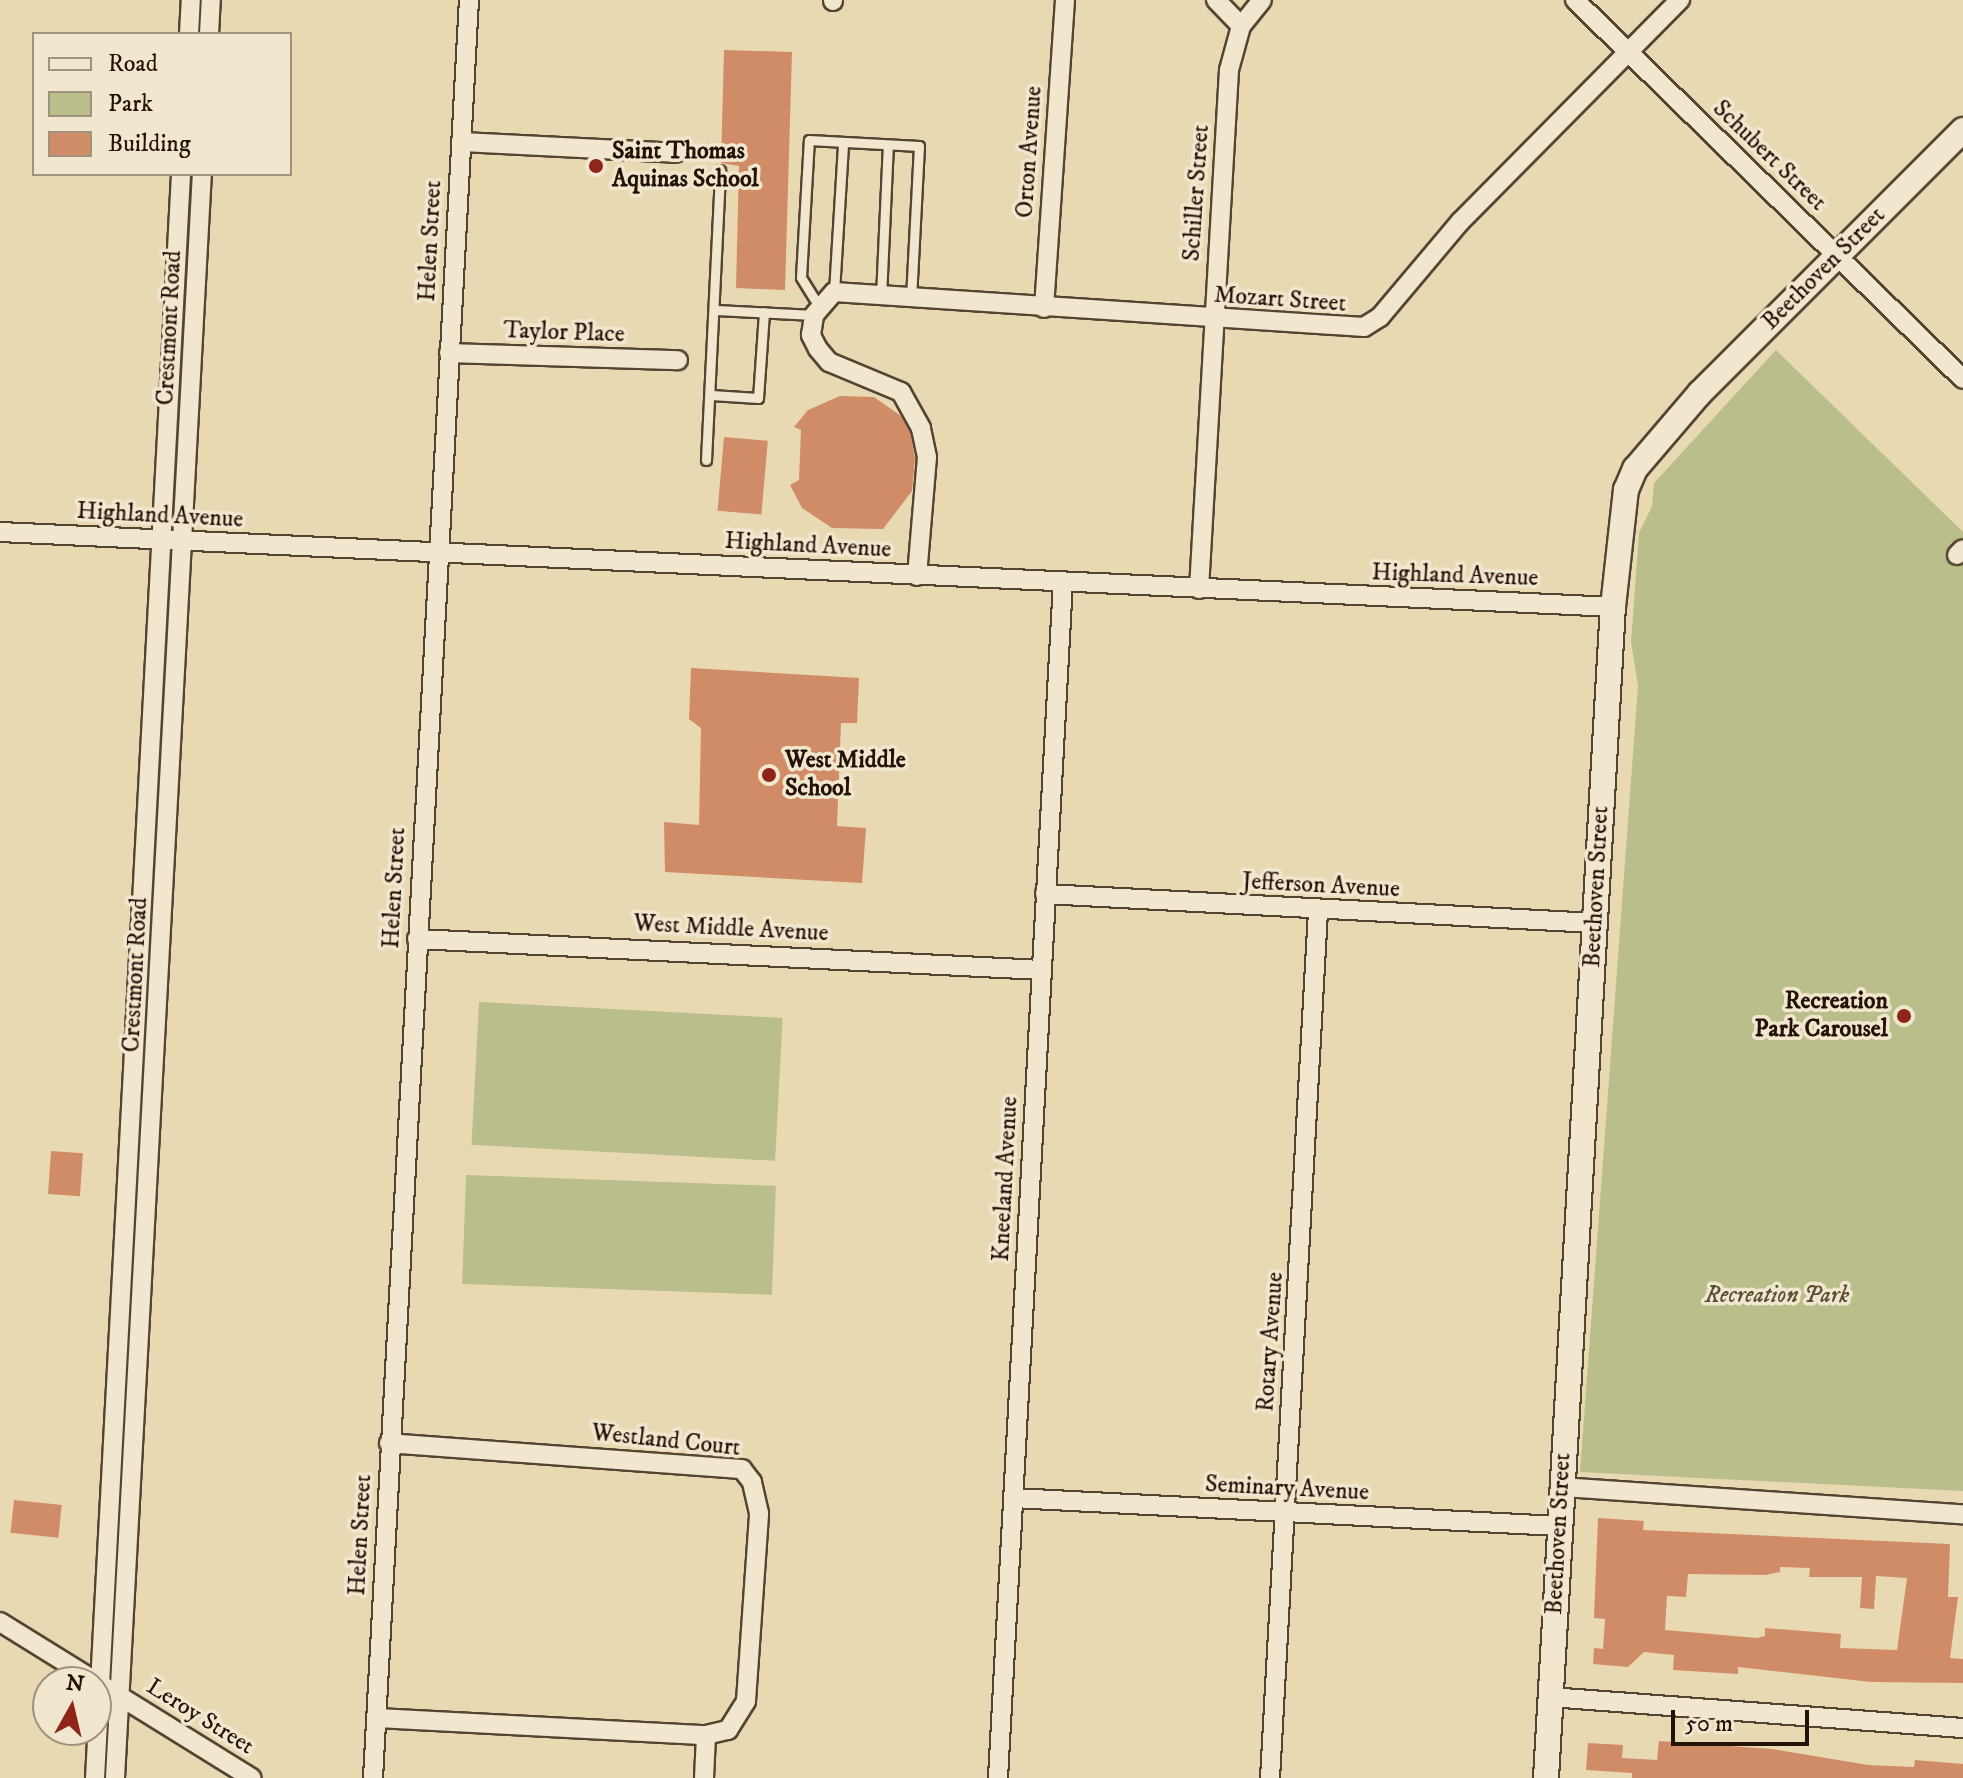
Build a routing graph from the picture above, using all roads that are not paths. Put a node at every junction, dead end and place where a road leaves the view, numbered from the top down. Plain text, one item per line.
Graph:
1 (191, 0) edge
2 (211, 0) edge
3 (469, 0) edge
4 (1065, 0) edge
5 (1216, 0) edge
6 (1262, 0) edge
7 (1575, 0) edge
8 (1680, 0) edge
9 (1241, 26) junction
10 (189, 32) edge
11 (209, 32) edge
12 (1629, 53) junction
13 (1963, 130) edge
14 (461, 142) junction
15 (843, 144) junction
16 (888, 145) junction
17 (676, 153) dead end
18 (720, 170) dead end
19 (181, 176) edge
20 (202, 176) edge
21 (1838, 256) junction
22 (834, 292) junction
23 (881, 297) junction
24 (911, 300) junction
25 (1044, 308) junction
26 (716, 310) junction
27 (764, 312) junction
28 (817, 312) junction
29 (1212, 319) junction
30 (449, 353) junction
31 (678, 360) dead end
32 (1963, 379) edge
33 (711, 395) junction
34 (706, 460) dead end
35 (0, 532) edge
36 (160, 540) junction
37 (184, 541) junction
38 (437, 551) junction
39 (917, 576) junction
40 (1063, 583) junction
41 (1199, 589) junction
42 (1613, 607) junction
43 (145, 836) junction
44 (168, 836) junction
45 (1045, 894) junction
46 (1318, 910) junction
47 (1595, 923) junction
48 (417, 939) junction
49 (1042, 970) junction
50 (130, 1108) junction
51 (153, 1110) junction
52 (389, 1443) junction
53 (1562, 1487) junction
54 (1013, 1498) junction
55 (1285, 1513) junction
56 (1963, 1514) edge
57 (1559, 1526) junction
58 (0, 1622) edge
59 (72, 1666) edge
60 (101, 1666) edge
61 (112, 1691) edge
62 (119, 1695) junction
63 (1550, 1697) junction
64 (377, 1718) junction
65 (1963, 1728) edge
66 (706, 1735) junction
67 (97, 1746) edge
68 (95, 1778) edge
69 (115, 1778) edge
70 (252, 1778) edge
71 (373, 1778) edge
72 (704, 1778) edge
73 (998, 1778) edge
74 (1270, 1778) edge
75 (1546, 1778) edge

1 - 10 street
2 - 11 street
3 - 14 street, Helen Street
4 - 25 street, Orton Avenue
5 - 9 street
6 - 9 street, Schiller Street
7 - 12 street, Schubert Street
8 - 12 street, Mozart Street
9 - 29 street, Schiller Street
12 - 21 street, Schubert Street
12 - 29 street, Mozart Street
13 - 21 street, Beethoven Street
14 - 17 street
14 - 30 street, Helen Street
15 - 16 lane
15 - 22 lane
15 - 28 lane
16 - 23 lane
16 - 24 lane
18 - 26 lane
19 - 36 street, Crestmont Road
20 - 37 street, Crestmont Road
21 - 32 street, Schubert Street
21 - 42 street, Beethoven Street
22 - 23 street, Mozart Street
22 - 28 street
23 - 24 street, Mozart Street
24 - 25 street, Mozart Street
25 - 29 street, Mozart Street
26 - 27 lane
26 - 33 lane
27 - 28 lane
27 - 33 lane
28 - 39 street
29 - 41 street, Schiller Street
30 - 31 street, Taylor Place
30 - 38 street, Helen Street
33 - 34 lane
35 - 36 street, Highland Avenue
36 - 37 street, Highland Avenue
36 - 43 street, Crestmont Road
37 - 38 street, Highland Avenue
37 - 44 street, Crestmont Road
38 - 39 street, Highland Avenue
38 - 48 street, Helen Street
39 - 40 street, Highland Avenue
40 - 41 street, Highland Avenue
40 - 45 street, Kneeland Avenue
41 - 42 street, Highland Avenue
42 - 47 street, Beethoven Street
43 - 44 street
43 - 50 street, Crestmont Road
44 - 51 street, Crestmont Road
45 - 46 street, Jefferson Avenue
45 - 49 street, Kneeland Avenue
46 - 47 street, Jefferson Avenue
46 - 55 street, Rotary Avenue
47 - 53 street, Beethoven Street
48 - 49 street, West Middle Avenue
48 - 52 street, Helen Street
49 - 54 street, Kneeland Avenue
50 - 51 street
50 - 60 street, Crestmont Road
51 - 62 street, Crestmont Road
52 - 64 street, Helen Street
52 - 66 street, Westland Court
53 - 56 street
53 - 57 street, Beethoven Street
54 - 55 street, Seminary Avenue
54 - 73 street, Kneeland Avenue
55 - 57 street, Seminary Avenue
55 - 74 street, Rotary Avenue
57 - 63 street, Beethoven Street
58 - 59 street, Leroy Street
61 - 62 street, Leroy Street
62 - 69 street, Crestmont Road
62 - 70 street, Leroy Street
63 - 65 street
63 - 75 street, Beethoven Street
64 - 66 street
64 - 71 street, Helen Street
66 - 72 street
67 - 68 street, Crestmont Road

